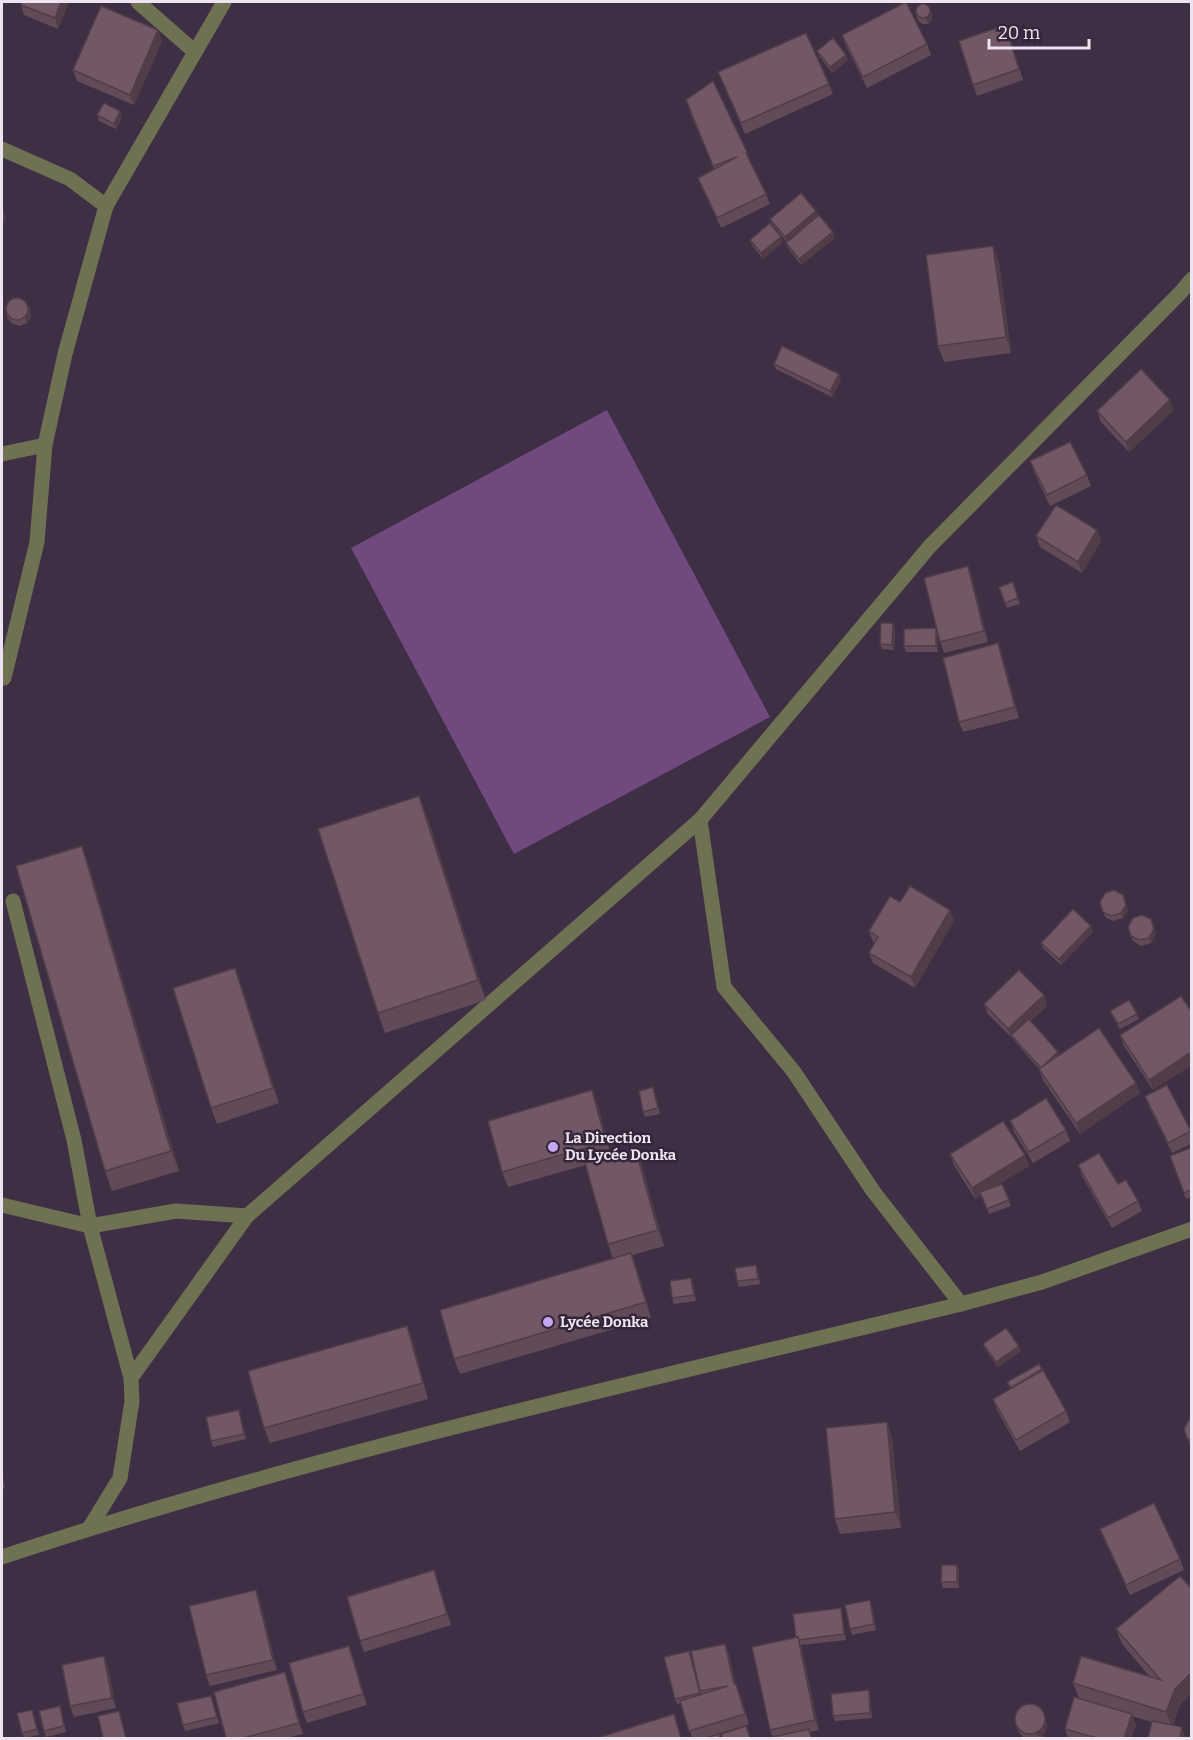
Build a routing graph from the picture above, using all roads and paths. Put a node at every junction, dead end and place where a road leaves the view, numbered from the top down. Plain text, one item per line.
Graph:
1 (138, 2) edge
2 (224, 2) edge
3 (195, 52) junction
4 (2, 149) edge
5 (106, 206) junction
6 (1191, 279) edge
7 (45, 445) junction
8 (2, 454) edge
9 (4, 678) dead end
10 (700, 820) junction
11 (13, 901) dead end
12 (2, 1205) edge
13 (247, 1216) junction
14 (90, 1226) junction
15 (1191, 1230) edge
16 (961, 1304) junction
17 (131, 1378) junction
18 (90, 1527) junction
19 (2, 1557) edge

1 - 3 street
2 - 3 street
3 - 5 street
4 - 5 street
5 - 7 street
6 - 10 street
7 - 8 street
7 - 9 street
10 - 13 street
10 - 16 street
11 - 14 street
12 - 14 street
13 - 14 street
13 - 17 street
14 - 17 street
15 - 16 street
16 - 18 street
17 - 18 street
18 - 19 street

